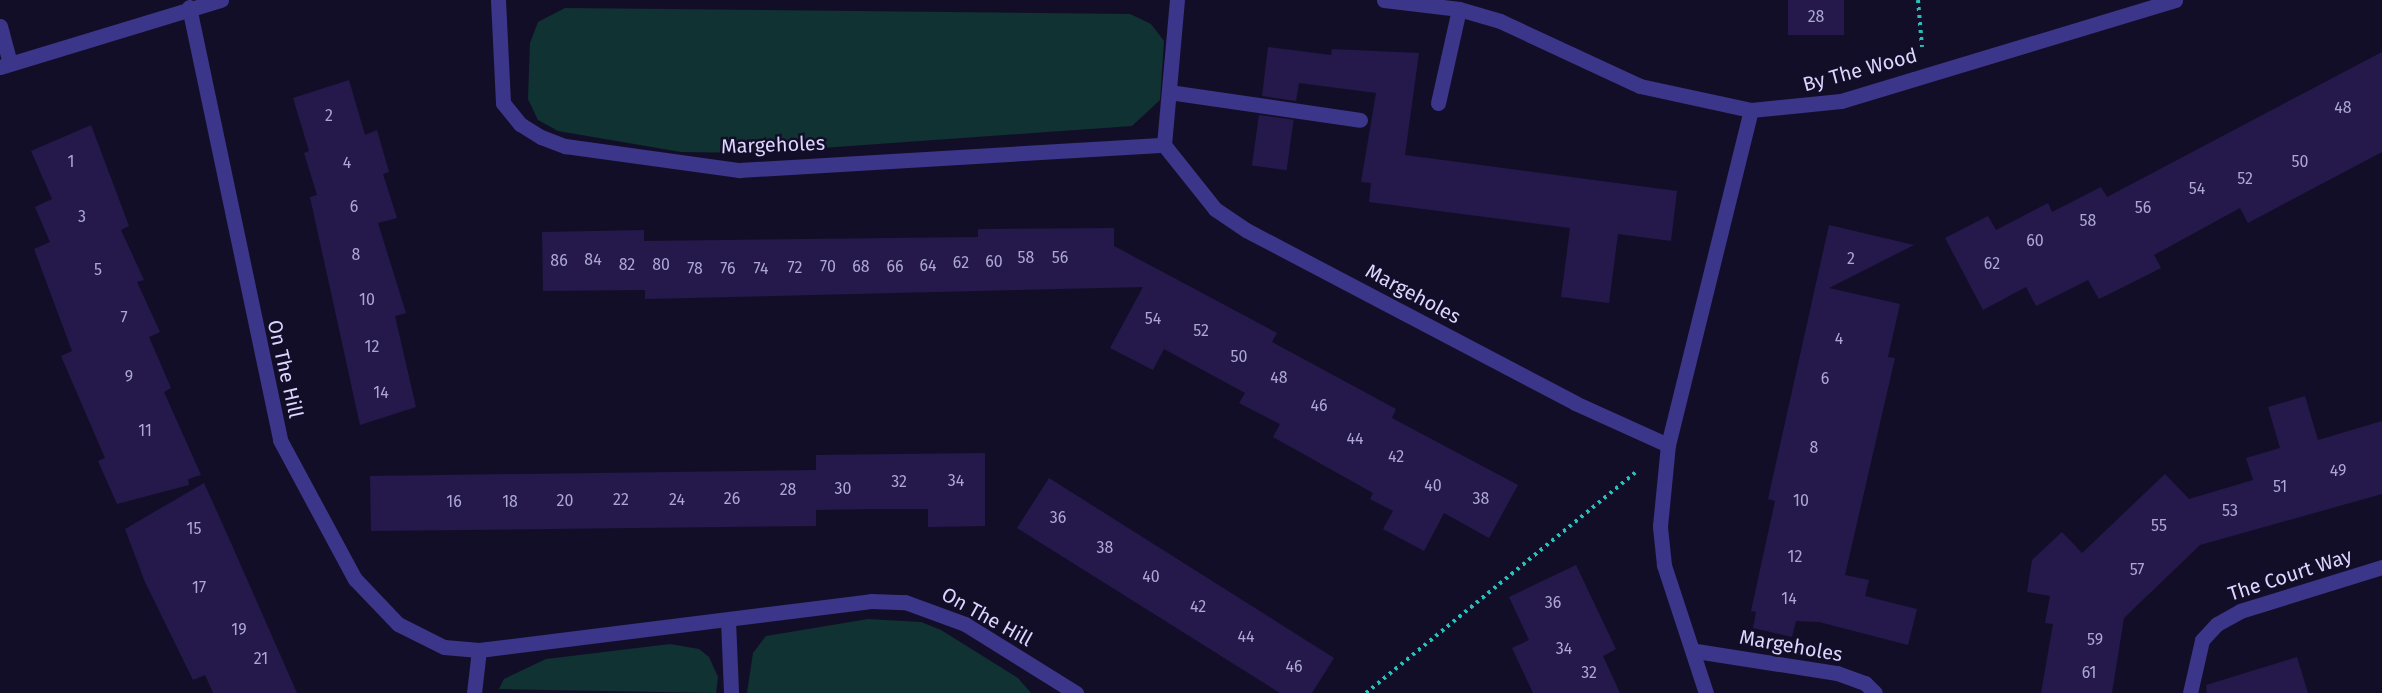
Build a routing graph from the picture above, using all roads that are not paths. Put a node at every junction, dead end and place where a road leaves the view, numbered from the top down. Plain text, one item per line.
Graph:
1 (221, 0) edge
2 (498, 0) edge
3 (1177, 0) edge
4 (1384, 0) edge
5 (2175, 0) edge
6 (189, 7) junction
7 (1459, 9) junction
8 (0, 26) edge
9 (5, 65) edge
10 (1169, 92) junction
11 (1438, 103) dead end
12 (1751, 110) junction
13 (1360, 120) dead end
14 (1164, 145) junction
15 (1668, 445) junction
16 (2382, 567) edge
17 (729, 620) junction
18 (479, 650) junction
19 (1696, 651) junction
20 (474, 693) edge
21 (732, 693) edge
22 (1076, 693) edge
23 (1706, 693) edge
24 (1875, 693) edge
25 (2190, 693) edge

1 - 6 street
2 - 14 street, Margeholes
3 - 10 street
4 - 7 street, By The Wood
5 - 12 street, By The Wood
6 - 9 street
6 - 18 street, On The Hill
7 - 11 street
7 - 12 street, By The Wood
8 - 9 street
10 - 13 street
10 - 14 street
12 - 15 street
14 - 15 street, Margeholes
15 - 19 street
16 - 25 street, The Court Way
17 - 18 street, On The Hill
17 - 21 street
17 - 22 street, On The Hill
18 - 20 street
19 - 23 street
19 - 24 street, Margeholes

